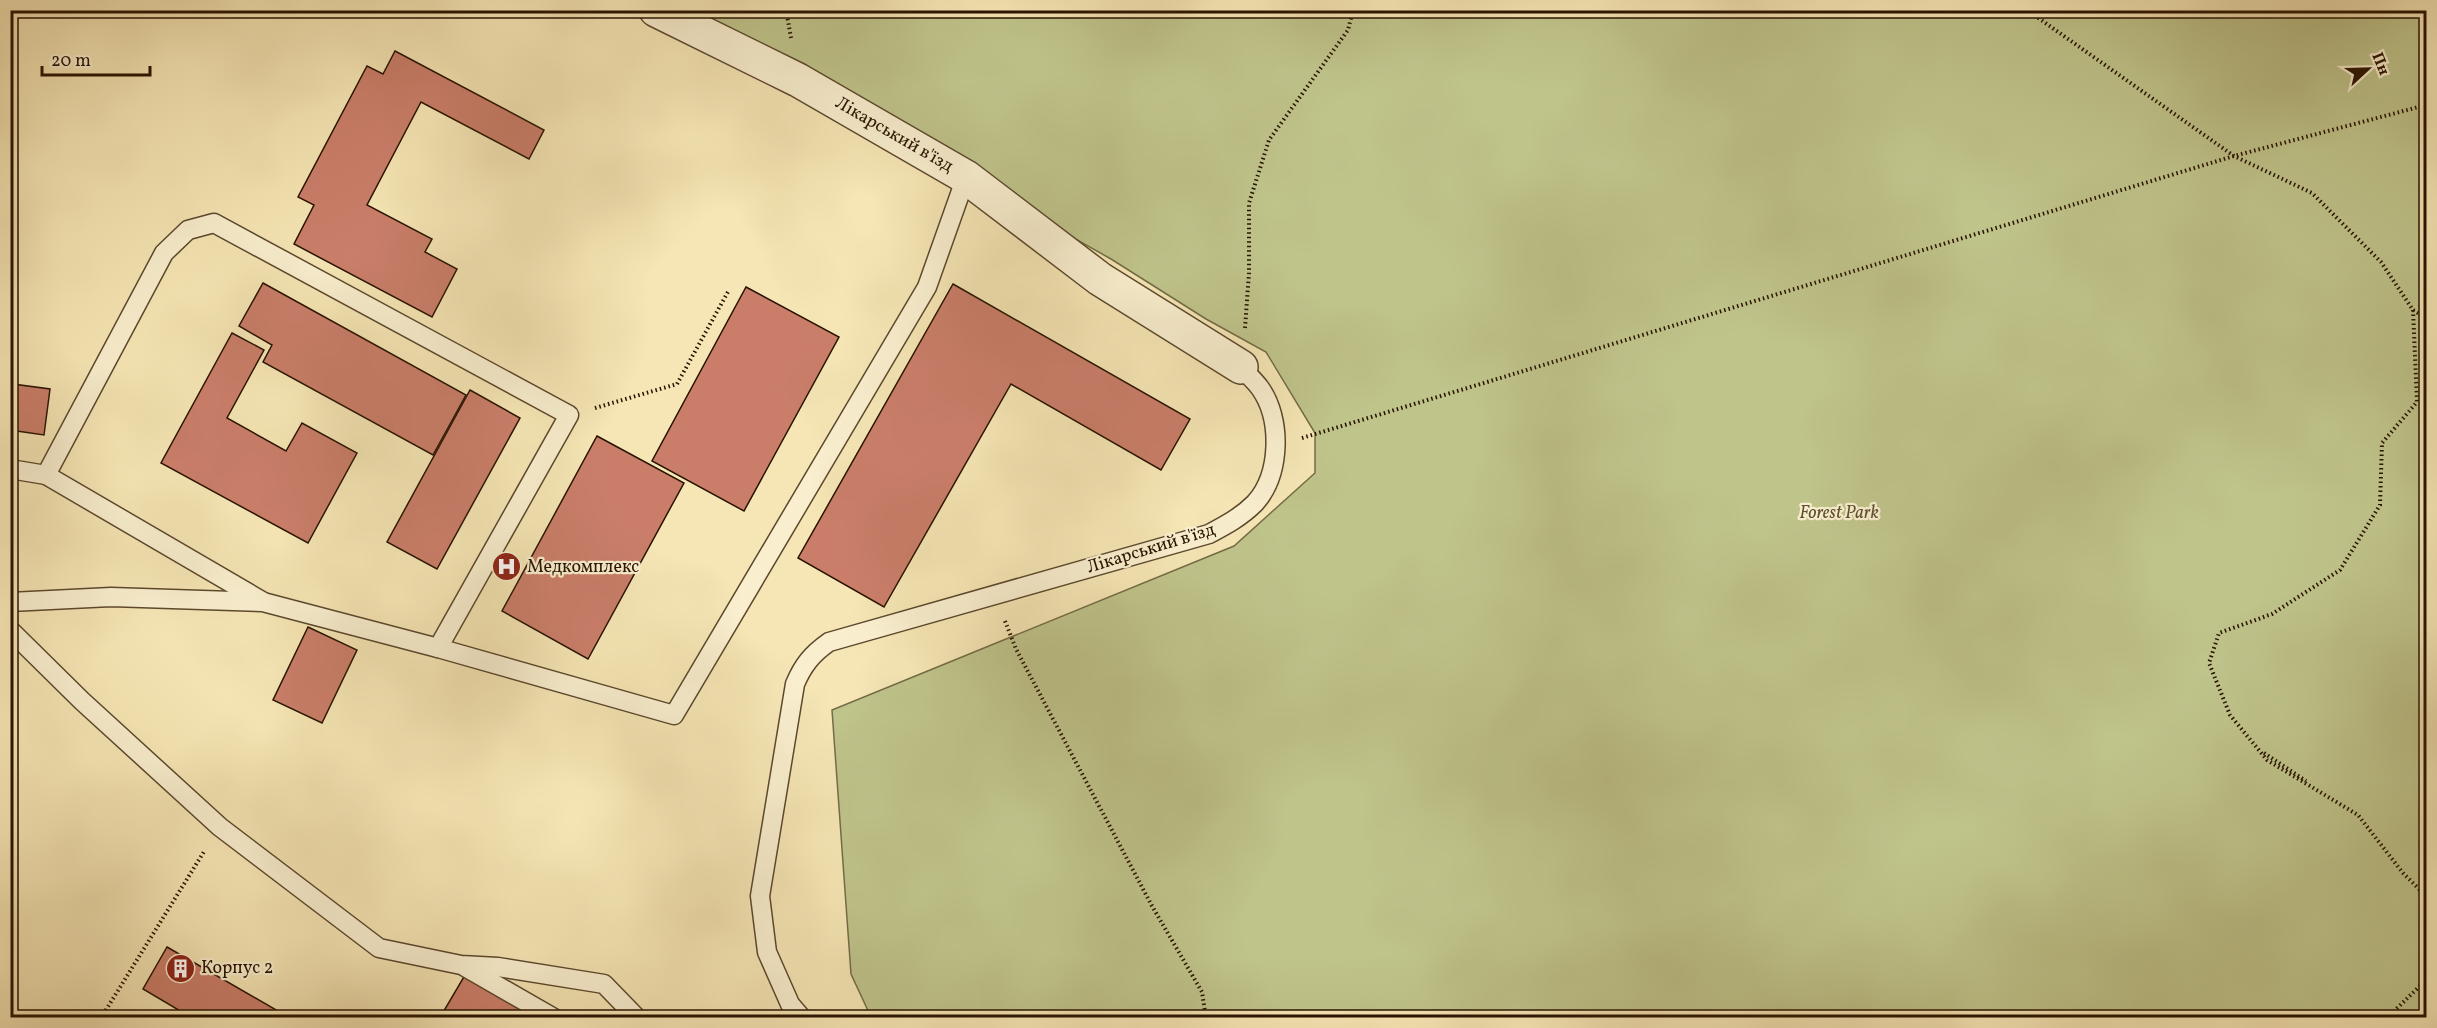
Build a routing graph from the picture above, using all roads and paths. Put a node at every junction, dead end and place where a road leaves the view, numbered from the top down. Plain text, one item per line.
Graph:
1 (656, 10) edge
2 (1353, 10) edge
3 (2027, 10) edge
4 (2427, 105) edge
5 (2234, 156) junction
6 (966, 177) junction
7 (729, 290) dead end
8 (2413, 310) junction
9 (2427, 318) edge
10 (1241, 367) junction
11 (569, 415) junction
12 (1276, 446) junction
13 (10, 469) edge
14 (46, 475) junction
15 (996, 595) junction
16 (10, 602) edge
17 (264, 602) junction
18 (10, 630) edge
19 (438, 648) junction
20 (220, 826) junction
21 (2427, 896) edge
22 (461, 965) junction
23 (2427, 980) edge
24 (100, 1017) edge
25 (554, 1017) edge
26 (637, 1017) edge
27 (802, 1017) edge
28 (1206, 1017) edge
29 (2387, 1017) edge

1 - 6 street, Лікарський в'їзд
2 - 10 path
3 - 5 path
4 - 5 path
5 - 8 path
5 - 12 path
6 - 10 street, Лікарський в'їзд
6 - 19 lane
7 - 11 path
8 - 9 path
8 - 21 path
10 - 12 lane, Лікарський в'їзд
11 - 14 lane
11 - 19 lane
12 - 15 lane, Лікарський в'їзд
13 - 14 lane
14 - 17 lane
15 - 27 lane, Лікарський в'їзд
15 - 28 path
16 - 17 lane
17 - 19 lane
18 - 20 lane
20 - 22 lane
20 - 24 path
22 - 25 lane
22 - 26 lane
23 - 29 path

